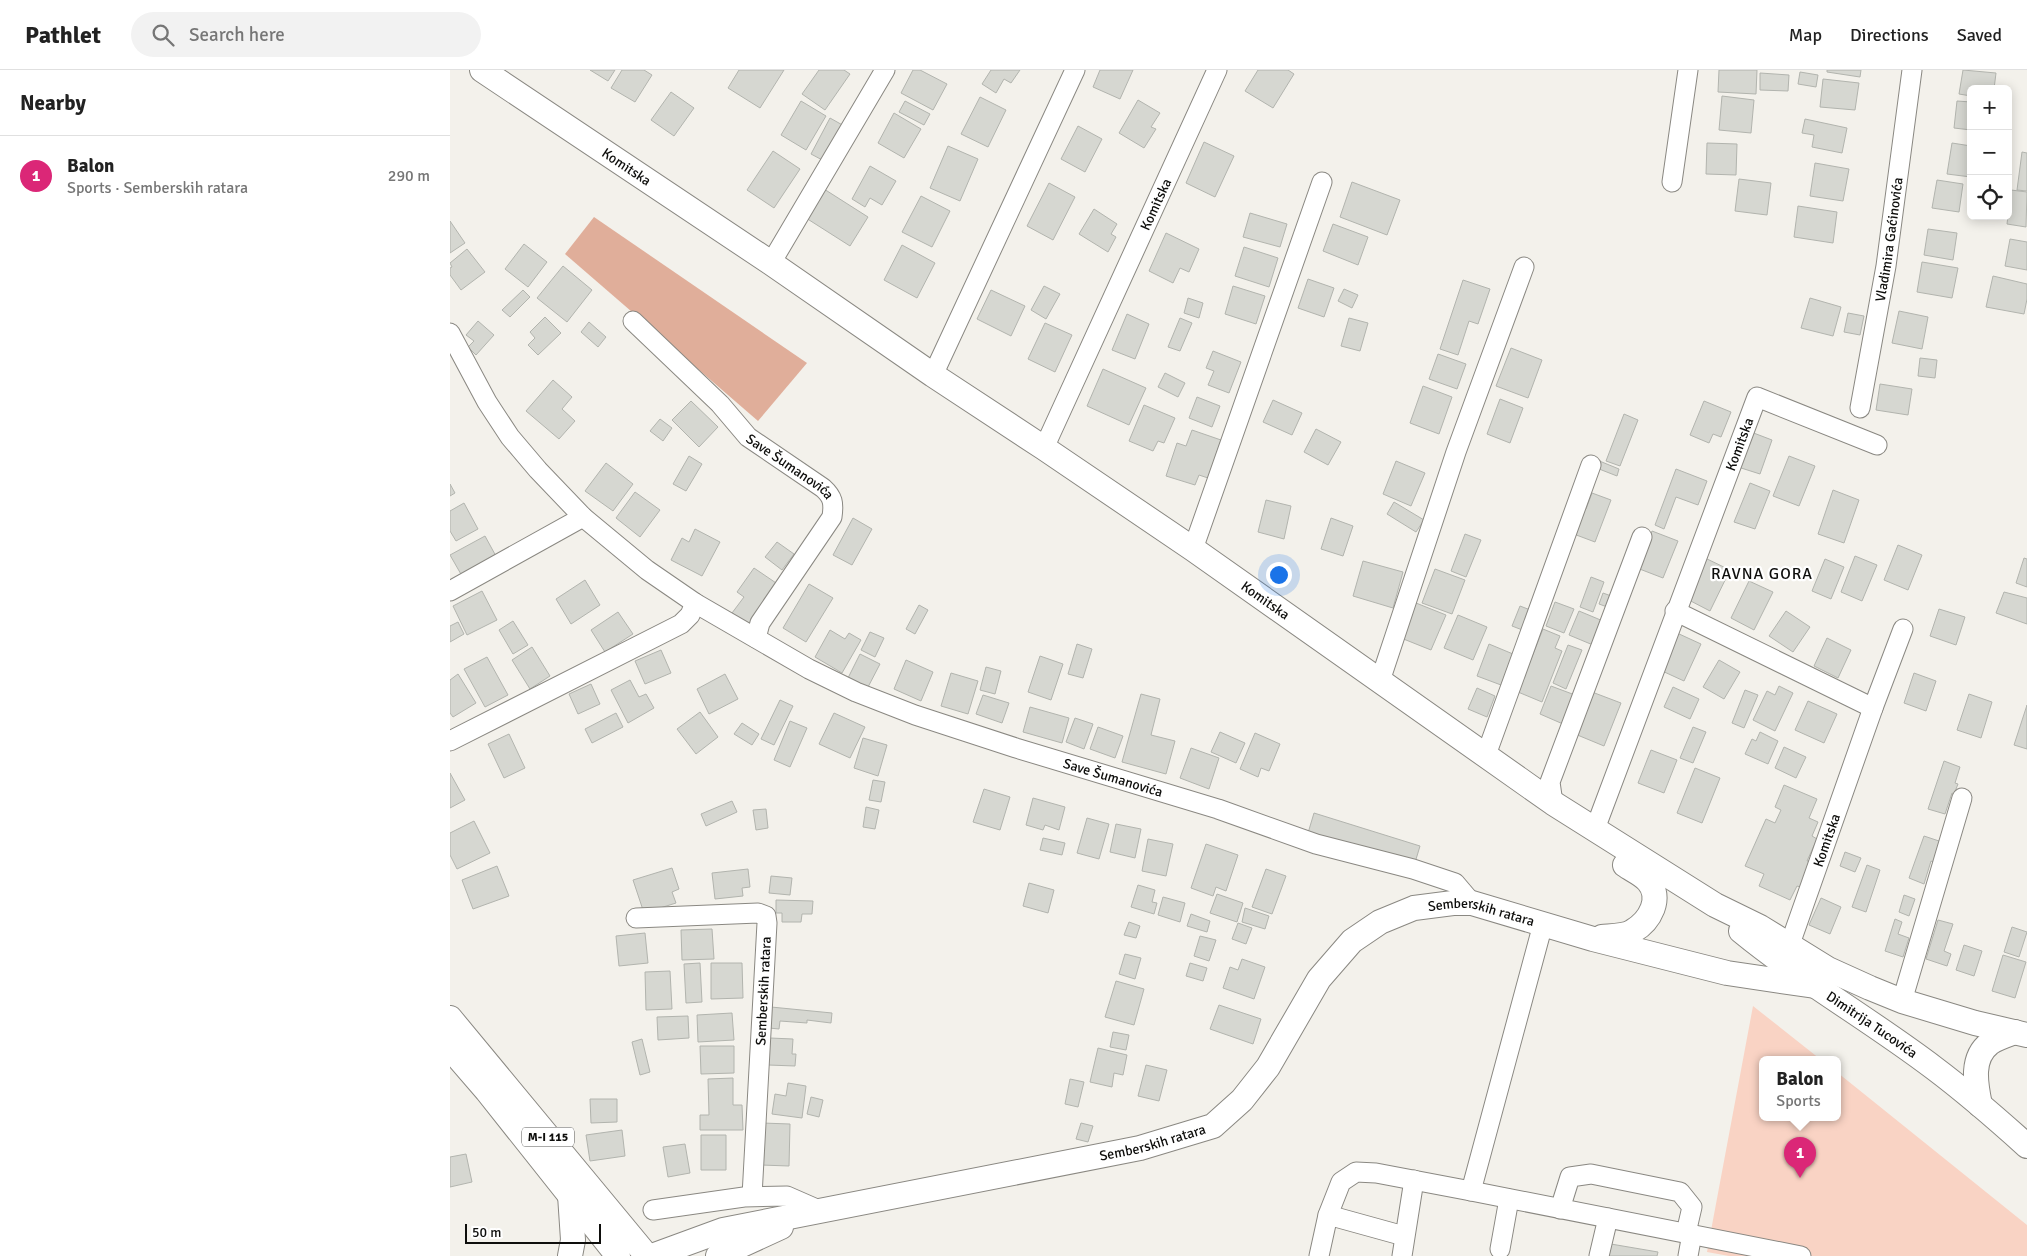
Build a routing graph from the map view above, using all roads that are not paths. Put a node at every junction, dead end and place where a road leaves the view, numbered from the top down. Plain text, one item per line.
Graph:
1 (482, 70) edge
2 (885, 70) edge
3 (1075, 70) edge
4 (1217, 70) edge
5 (1688, 70) edge
6 (1912, 70) edge
7 (1322, 182) dead end
8 (1672, 182) dead end
9 (771, 263) junction
10 (1524, 267) dead end
11 (633, 321) dead end
12 (450, 333) edge
13 (932, 375) junction
14 (1860, 408) dead end
15 (1877, 445) dead end
16 (1044, 448) junction
17 (1591, 465) dead end
18 (583, 517) junction
19 (1642, 538) dead end
20 (1193, 549) junction
21 (450, 591) edge
22 (695, 603) junction
23 (1675, 612) junction
24 (1903, 629) dead end
25 (756, 638) junction
26 (1380, 681) junction
27 (1873, 708) junction
28 (450, 741) edge
29 (1486, 755) junction
30 (1962, 798) dead end
31 (1553, 803) junction
32 (1595, 829) junction
33 (1472, 903) junction
34 (1715, 905) joint
35 (636, 918) dead end
36 (1543, 924) junction
37 (1593, 939) junction
38 (1785, 952) junction
39 (1727, 972) junction
40 (1821, 977) junction
41 (1902, 1001) junction
42 (450, 1018) edge
43 (2021, 1033) edge
44 (450, 1048) edge
45 (1980, 1105) junction
46 (2027, 1146) edge
47 (1414, 1180) junction
48 (1471, 1191) junction
49 (570, 1195) junction
50 (752, 1196) junction
51 (1509, 1199) junction
52 (1560, 1209) junction
53 (653, 1210) dead end
54 (819, 1210) junction
55 (1328, 1215) junction
56 (1608, 1218) junction
57 (1689, 1234) junction
58 (1404, 1236) junction
59 (1500, 1250) dead end
60 (570, 1256) edge
61 (618, 1256) edge
62 (647, 1256) edge
63 (652, 1256) edge
64 (719, 1256) edge
65 (1319, 1256) edge
66 (1402, 1256) edge
67 (1599, 1256) edge
68 (1688, 1256) edge
69 (1801, 1256) edge

1 - 9 main road, Komitska
2 - 9 street
3 - 13 street
4 - 16 street, Komitska
5 - 8 street
6 - 14 street, Vladimira Gaćinovića
7 - 20 street
9 - 13 main road, Komitska
10 - 26 street
11 - 25 street, Save Šumanovića
12 - 18 street, Save Šumanovića
13 - 16 main road, Komitska
15 - 23 street, Komitska
16 - 20 main road, Komitska
17 - 29 street
18 - 21 street
18 - 22 street, Save Šumanovića
19 - 31 street
20 - 26 main road, Komitska
22 - 25 street, Save Šumanovića
22 - 28 street
23 - 27 street
23 - 32 street, Komitska
24 - 27 street, Komitska
25 - 33 street, Save Šumanovića
26 - 29 main road, Komitska
27 - 38 street, Komitska
29 - 31 main road, Komitska
30 - 41 street
31 - 32 main road, Komitska
31 - 37 main road
32 - 34 main road, Komitska
33 - 36 main road, Semberskih ratara
33 - 54 main road, Semberskih ratara
34 - 38 main road, Dimitrija Tucovića
35 - 50 street, Semberskih ratara
36 - 37 main road, Semberskih ratara
36 - 48 street, Semberskih ratara
37 - 39 main road, Semberskih ratara
38 - 39 main road
38 - 40 main road, Dimitrija Tucovića
39 - 40 main road, Semberskih ratara
40 - 41 main road
40 - 45 main road, Dimitrija Tucovića
41 - 43 main road
42 - 62 main road, M-I 115
43 - 45 main road
44 - 49 main road, M-I 115
45 - 46 main road, Dimitrija Tucovića
47 - 48 street
47 - 55 street
47 - 58 street
48 - 51 street
49 - 60 main road
49 - 61 main road, M-I 115
50 - 53 street
50 - 54 street
51 - 52 street
51 - 59 street
52 - 56 street
52 - 57 street
54 - 63 main road
54 - 64 main road
55 - 58 street
55 - 65 street
56 - 57 street
56 - 67 street
57 - 68 street
57 - 69 street
58 - 66 street

